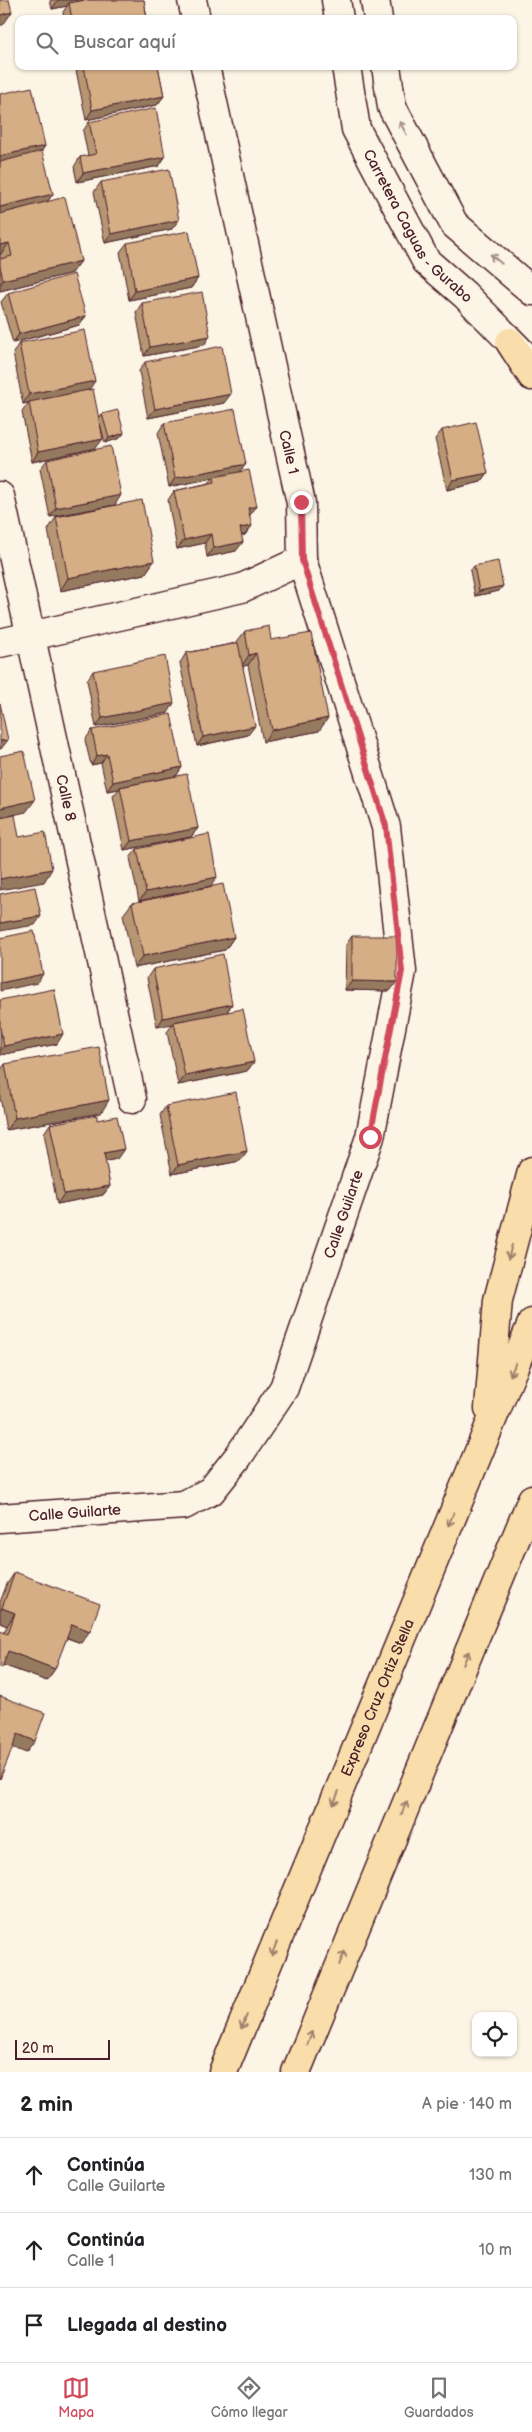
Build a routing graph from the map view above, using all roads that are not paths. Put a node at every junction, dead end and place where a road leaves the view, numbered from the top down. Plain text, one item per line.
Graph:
1 (192, 0) edge
2 (336, 0) edge
3 (375, 0) edge
4 (195, 15) edge
5 (338, 15) edge
6 (377, 15) edge
7 (207, 70) edge
8 (347, 70) edge
9 (387, 70) edge
10 (532, 291) edge
11 (510, 342) junction
12 (532, 363) edge
13 (532, 376) edge
14 (0, 496) edge
15 (302, 560) junction
16 (32, 636) junction
17 (0, 643) edge
18 (132, 1099) dead end
19 (532, 1171) edge
20 (532, 1324) edge
21 (487, 1432) junction
22 (532, 1499) edge
23 (0, 1518) edge
24 (223, 2072) edge
25 (296, 2072) edge

1 - 4 street
2 - 5 street
3 - 6 street
7 - 15 street, Calle 1
8 - 11 street, Carretera Caguas - Gurabo
10 -> 9 street, Carretera Caguas - Gurabo
11 - 12 street, Carretera Caguas - Gurabo
11 - 13 highway
14 - 16 street, Calle 8
15 - 16 street
15 - 23 street, Calle Guilarte
16 - 17 street
16 - 18 street, Calle 8
19 -> 21 highway
20 -> 21 highway, Expreso Cruz Ortiz Stella
21 -> 24 highway, Expreso Cruz Ortiz Stella
25 -> 22 highway

